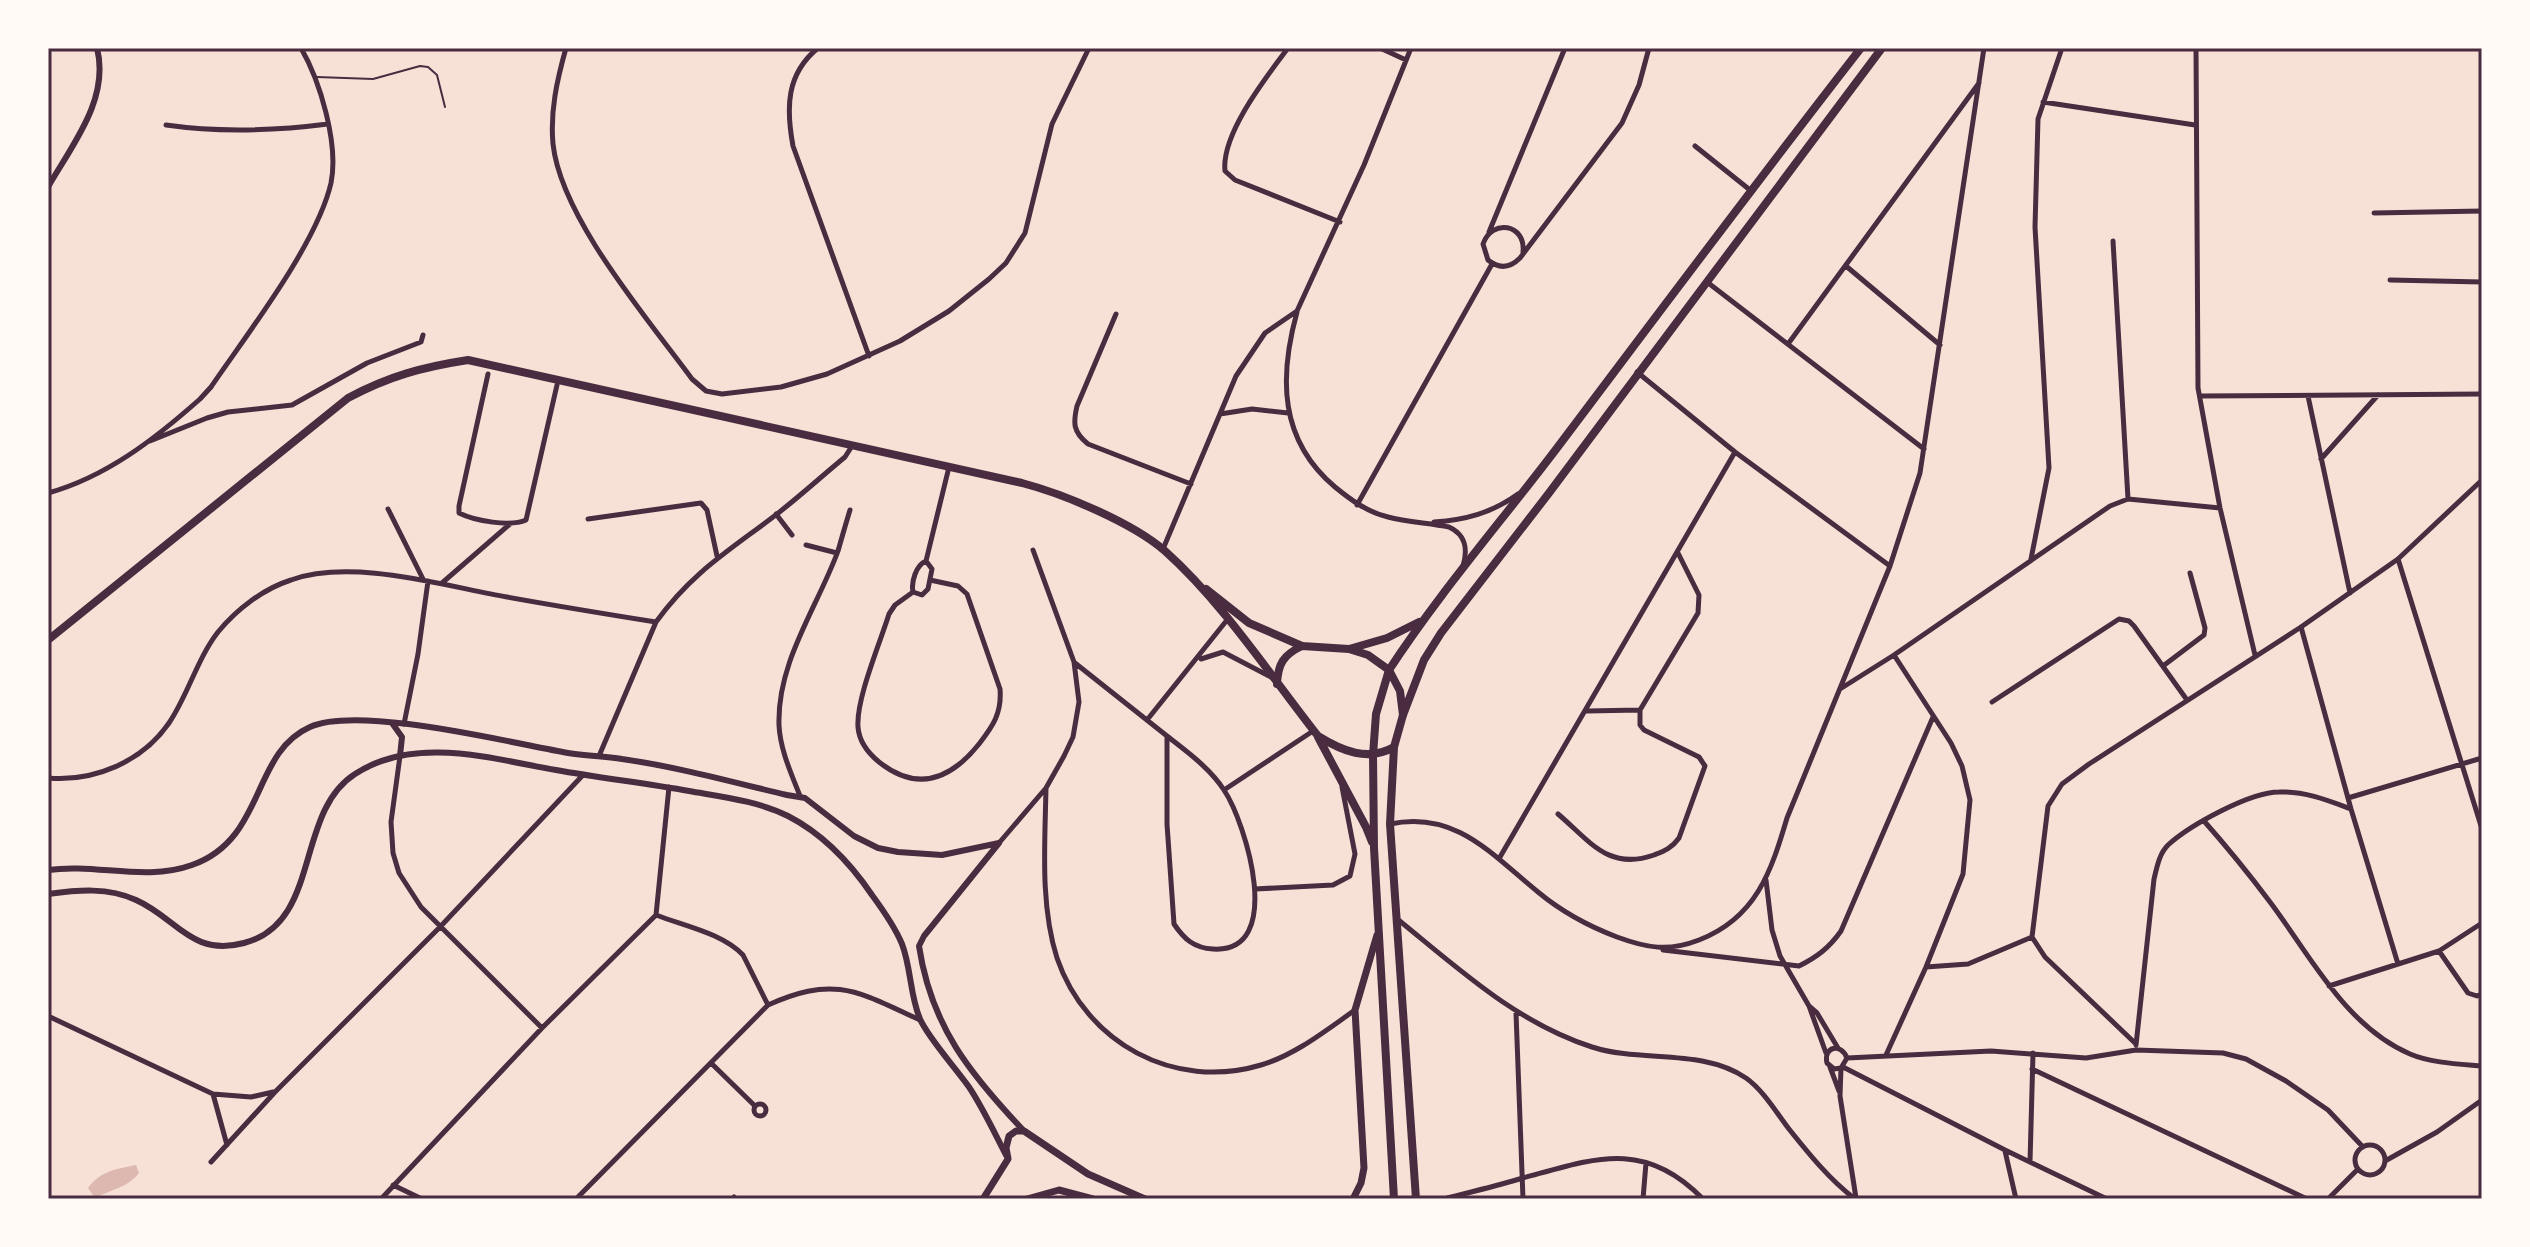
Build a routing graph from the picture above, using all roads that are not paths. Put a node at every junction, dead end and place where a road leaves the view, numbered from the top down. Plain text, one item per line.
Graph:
1 (97, 48) edge
2 (301, 48) edge
3 (566, 48) edge
4 (818, 48) edge
5 (1089, 48) edge
6 (1288, 48) edge
7 (1380, 48) edge
8 (1411, 48) edge
9 (1565, 48) edge
10 (1649, 48) edge
11 (1861, 48) edge
12 (1882, 48) edge
13 (1984, 48) edge
14 (2062, 48) edge
15 (2196, 48) edge
16 (1406, 60) junction
17 (316, 77) junction
18 (1980, 82) junction
19 (2043, 102) junction
20 (445, 107) dead end
21 (328, 124) junction
22 (166, 125) dead end
23 (2195, 125) junction
24 (1695, 146) dead end
25 (48, 187) edge
26 (1750, 190) junction
27 (2482, 211) edge
28 (2374, 213) dead end
29 (1340, 222) junction
30 (1488, 233) junction
31 (2113, 241) dead end
32 (1523, 252) junction
33 (1492, 264) junction
34 (1846, 266) junction
35 (2390, 280) dead end
36 (1707, 282) junction
37 (2482, 282) edge
38 (1297, 311) junction
39 (1116, 314) dead end
40 (423, 335) dead end
41 (1788, 344) junction
42 (1940, 345) junction
43 (869, 356) junction
44 (1637, 372) junction
45 (488, 374) dead end
46 (557, 385) dead end
47 (2482, 394) edge
48 (2378, 395) junction
49 (2200, 396) junction
50 (2308, 396) junction
51 (1288, 413) junction
52 (1219, 414) junction
53 (145, 443) junction
54 (852, 446) junction
55 (1925, 449) junction
56 (1735, 452) junction
57 (2321, 460) junction
58 (949, 467) junction
59 (2482, 480) edge
60 (1191, 484) junction
61 (1528, 486) junction
62 (48, 493) edge
63 (2128, 499) junction
64 (1357, 505) junction
65 (2220, 508) junction
66 (388, 509) dead end
67 (850, 510) dead end
68 (776, 514) junction
69 (588, 519) dead end
70 (1425, 522) junction
71 (511, 523) junction
72 (792, 535) dead end
73 (806, 545) dead end
74 (1163, 549) junction
75 (1033, 550) dead end
76 (1677, 552) junction
77 (837, 553) junction
78 (717, 557) junction
79 (2031, 559) junction
80 (2398, 559) junction
81 (926, 561) junction
82 (1890, 566) junction
83 (1461, 571) junction
84 (2190, 573) dead end
85 (930, 580) junction
86 (426, 581) junction
87 (1196, 581) junction
88 (441, 584) junction
89 (913, 592) junction
90 (2350, 593) junction
91 (1227, 620) junction
92 (1423, 620) junction
93 (656, 622) junction
94 (2301, 627) junction
95 (48, 640) edge
96 (1302, 646) junction
97 (1349, 649) junction
98 (1894, 655) junction
99 (2255, 655) junction
100 (1196, 661) junction
101 (1074, 662) junction
102 (2163, 666) junction
103 (1389, 670) junction
104 (1275, 681) junction
105 (1840, 689) junction
106 (2187, 700) junction
107 (1992, 702) dead end
108 (1640, 710) junction
109 (1587, 711) junction
110 (1403, 715) junction
111 (1933, 716) junction
112 (1147, 720) junction
113 (392, 723) junction
114 (404, 724) junction
115 (1316, 734) junction
116 (1167, 736) junction
117 (1394, 747) junction
118 (1373, 755) junction
119 (400, 756) junction
120 (599, 756) junction
121 (2482, 758) edge
122 (2462, 764) junction
123 (583, 775) junction
124 (48, 778) edge
125 (1341, 783) junction
126 (669, 787) junction
127 (1046, 788) junction
128 (1224, 790) junction
129 (800, 796) junction
130 (2348, 798) junction
131 (2351, 809) junction
132 (1558, 814) dead end
133 (2204, 821) junction
134 (1390, 824) junction
135 (2482, 829) edge
136 (999, 843) junction
137 (1374, 848) junction
138 (1500, 857) junction
139 (48, 870) edge
140 (1766, 877) junction
141 (1255, 889) junction
142 (48, 894) edge
143 (656, 915) junction
144 (1395, 917) junction
145 (48, 921) edge
146 (2482, 923) edge
147 (1379, 925) junction
148 (440, 927) junction
149 (48, 936) edge
150 (2032, 937) junction
151 (1659, 949) junction
152 (2439, 951) junction
153 (1783, 963) junction
154 (2398, 964) junction
155 (1926, 967) junction
156 (2329, 986) junction
157 (2482, 994) edge
158 (768, 1005) junction
159 (1809, 1006) junction
160 (1355, 1010) junction
161 (1516, 1013) junction
162 (48, 1016) edge
163 (937, 1017) junction
164 (921, 1020) junction
165 (542, 1028) junction
166 (2136, 1047) junction
167 (1840, 1049) junction
168 (2033, 1053) junction
169 (1826, 1054) junction
170 (1886, 1055) junction
171 (1871, 1057) junction
172 (711, 1063) junction
173 (1844, 1064) junction
174 (2482, 1066) edge
175 (1830, 1067) junction
176 (2032, 1069) junction
177 (275, 1092) junction
178 (213, 1094) junction
179 (1840, 1096) junction
180 (2482, 1100) edge
181 (755, 1106) dead end
182 (1024, 1131) junction
183 (227, 1145) junction
184 (2363, 1147) junction
185 (2005, 1150) junction
186 (1008, 1159) junction
187 (2385, 1161) junction
188 (211, 1162) dead end
189 (2030, 1162) junction
190 (1646, 1163) junction
191 (2357, 1170) junction
192 (1522, 1178) junction
193 (393, 1185) junction
194 (381, 1199) edge
195 (422, 1199) edge
196 (576, 1199) edge
197 (983, 1199) edge
198 (1027, 1199) edge
199 (1093, 1199) edge
200 (1145, 1199) edge
201 (1353, 1199) edge
202 (1394, 1199) edge
203 (1416, 1199) edge
204 (1444, 1199) edge
205 (1523, 1199) edge
206 (1643, 1199) edge
207 (1703, 1199) edge
208 (1856, 1199) edge
209 (2016, 1199) edge
210 (2107, 1199) edge
211 (2307, 1199) edge
212 (2328, 1199) edge

1 - 25 street
2 - 17 street
3 - 43 street
4 - 43 street
5 - 43 street
6 - 29 street
7 - 16 street
8 - 16 street
9 - 30 street
10 - 32 street
11 - 26 main road
12 - 36 main road
13 - 18 street
14 - 19 street
15 - 23 street
16 - 29 street
17 - 20 lane
17 - 21 street
18 - 34 street
18 - 42 street
19 - 23 street
19 - 79 street
21 - 22 street
21 - 53 street
23 - 49 street
24 - 26 street
26 - 61 main road
27 - 28 street
29 - 38 street
30 - 32 street
30 - 33 street
31 - 63 street
32 - 33 street
33 - 64 street
34 - 41 street
34 - 42 street
35 - 37 street
36 - 41 street
36 - 44 main road
38 - 51 street
38 - 52 street
39 - 60 street
40 - 53 street
41 - 55 street
42 - 55 street
44 - 56 street
44 - 110 main road
45 - 71 street
46 - 71 street
47 - 48 street
48 - 50 street
48 - 57 street
49 - 50 street
49 - 65 street
50 - 57 street
51 - 52 street
51 - 64 street
52 - 60 street
53 - 62 street
54 - 58 main road
54 - 68 street
54 - 95 main road
55 - 82 street
56 - 76 street
56 - 82 street
57 - 90 street
58 - 74 main road
58 - 81 street
59 - 80 street
60 - 74 street
61 - 70 street
61 - 83 main road
63 - 65 street
63 - 79 street
64 - 70 street
65 - 99 street
66 - 86 street
67 - 77 street
68 - 72 street
68 - 78 street
69 - 78 street
70 - 83 street
71 - 88 street
73 - 77 street
74 - 87 main road
75 - 101 street
76 - 108 street
76 - 109 street
77 - 129 street
78 - 93 street
79 - 98 street
80 - 90 street
80 - 122 street
81 - 85 street
81 - 89 street
82 - 105 street
83 - 92 main road
84 - 102 street
85 - 89 street
85 - 89 street
86 - 88 street
86 - 114 street
86 - 124 street
87 - 91 main road
87 - 96 main road
88 - 93 street
90 - 94 street
91 - 100 street
91 - 104 main road
92 - 97 main road
92 - 103 main road
93 - 120 street
94 - 99 street
94 - 130 street
96 - 97 main road
96 - 104 main road
97 - 103 main road
98 - 105 street
98 - 111 street
99 - 106 street
100 - 104 street
100 - 112 street
101 - 112 street
101 - 127 street
102 - 106 street
102 - 107 street
103 - 110 main road
103 - 118 main road
104 - 115 main road
105 - 140 street
106 - 150 street
108 - 109 street
108 - 132 street
109 - 138 street
110 - 117 main road
111 - 153 street
111 - 155 street
112 - 116 street
113 - 114 street
113 - 119 street
113 - 139 street
114 - 120 street
115 - 118 main road
115 - 125 main road
115 - 128 street
116 - 128 street
116 - 141 street
117 - 118 main road
117 - 134 main road
118 - 137 main road
119 - 123 street
119 - 142 street
119 - 148 street
120 - 129 street
121 - 122 street
122 - 130 street
122 - 135 street
123 - 126 street
123 - 148 street
125 - 137 main road
125 - 141 street
126 - 143 street
126 - 164 street
127 - 136 street
127 - 160 street
128 - 141 street
129 - 136 street
130 - 131 street
131 - 133 street
131 - 154 street
133 - 156 street
133 - 166 street
134 - 138 street
134 - 144 main road
136 - 163 street
137 - 147 main road
138 - 151 street
140 - 151 street
140 - 153 street
143 - 158 street
143 - 165 street
144 - 161 street
144 - 203 main road
145 - 149 lane
146 - 152 street
147 - 160 main road
147 - 202 main road
148 - 165 street
148 - 177 street
150 - 155 street
150 - 166 street
151 - 153 street
152 - 154 street
152 - 157 street
153 - 159 street
154 - 156 street
155 - 170 street
156 - 174 street
158 - 164 street
158 - 172 street
159 - 167 street
159 - 169 street
160 - 201 main road
161 - 192 street
161 - 208 street
162 - 178 street
163 - 164 street
163 - 182 street
164 - 186 street
165 - 193 street
166 - 168 street
166 - 184 street
167 - 169 street
167 - 171 street
167 - 173 street
168 - 170 street
168 - 176 street
169 - 175 street
170 - 171 street
171 - 173 street
172 - 181 street
172 - 196 street
173 - 175 street
173 - 179 street
173 - 185 street
175 - 179 street
176 - 189 street
176 - 211 street
177 - 178 street
177 - 183 street
178 - 183 street
179 - 208 street
180 - 187 street
182 - 186 main road
182 - 200 main road
183 - 188 street
184 - 187 street
184 - 191 street
185 - 189 street
185 - 209 street
186 - 197 main road
187 - 191 street
189 - 210 street
190 - 192 street
190 - 206 street
190 - 207 street
191 - 212 street
192 - 204 street
192 - 205 street
193 - 194 street
193 - 195 street
198 - 199 main road

